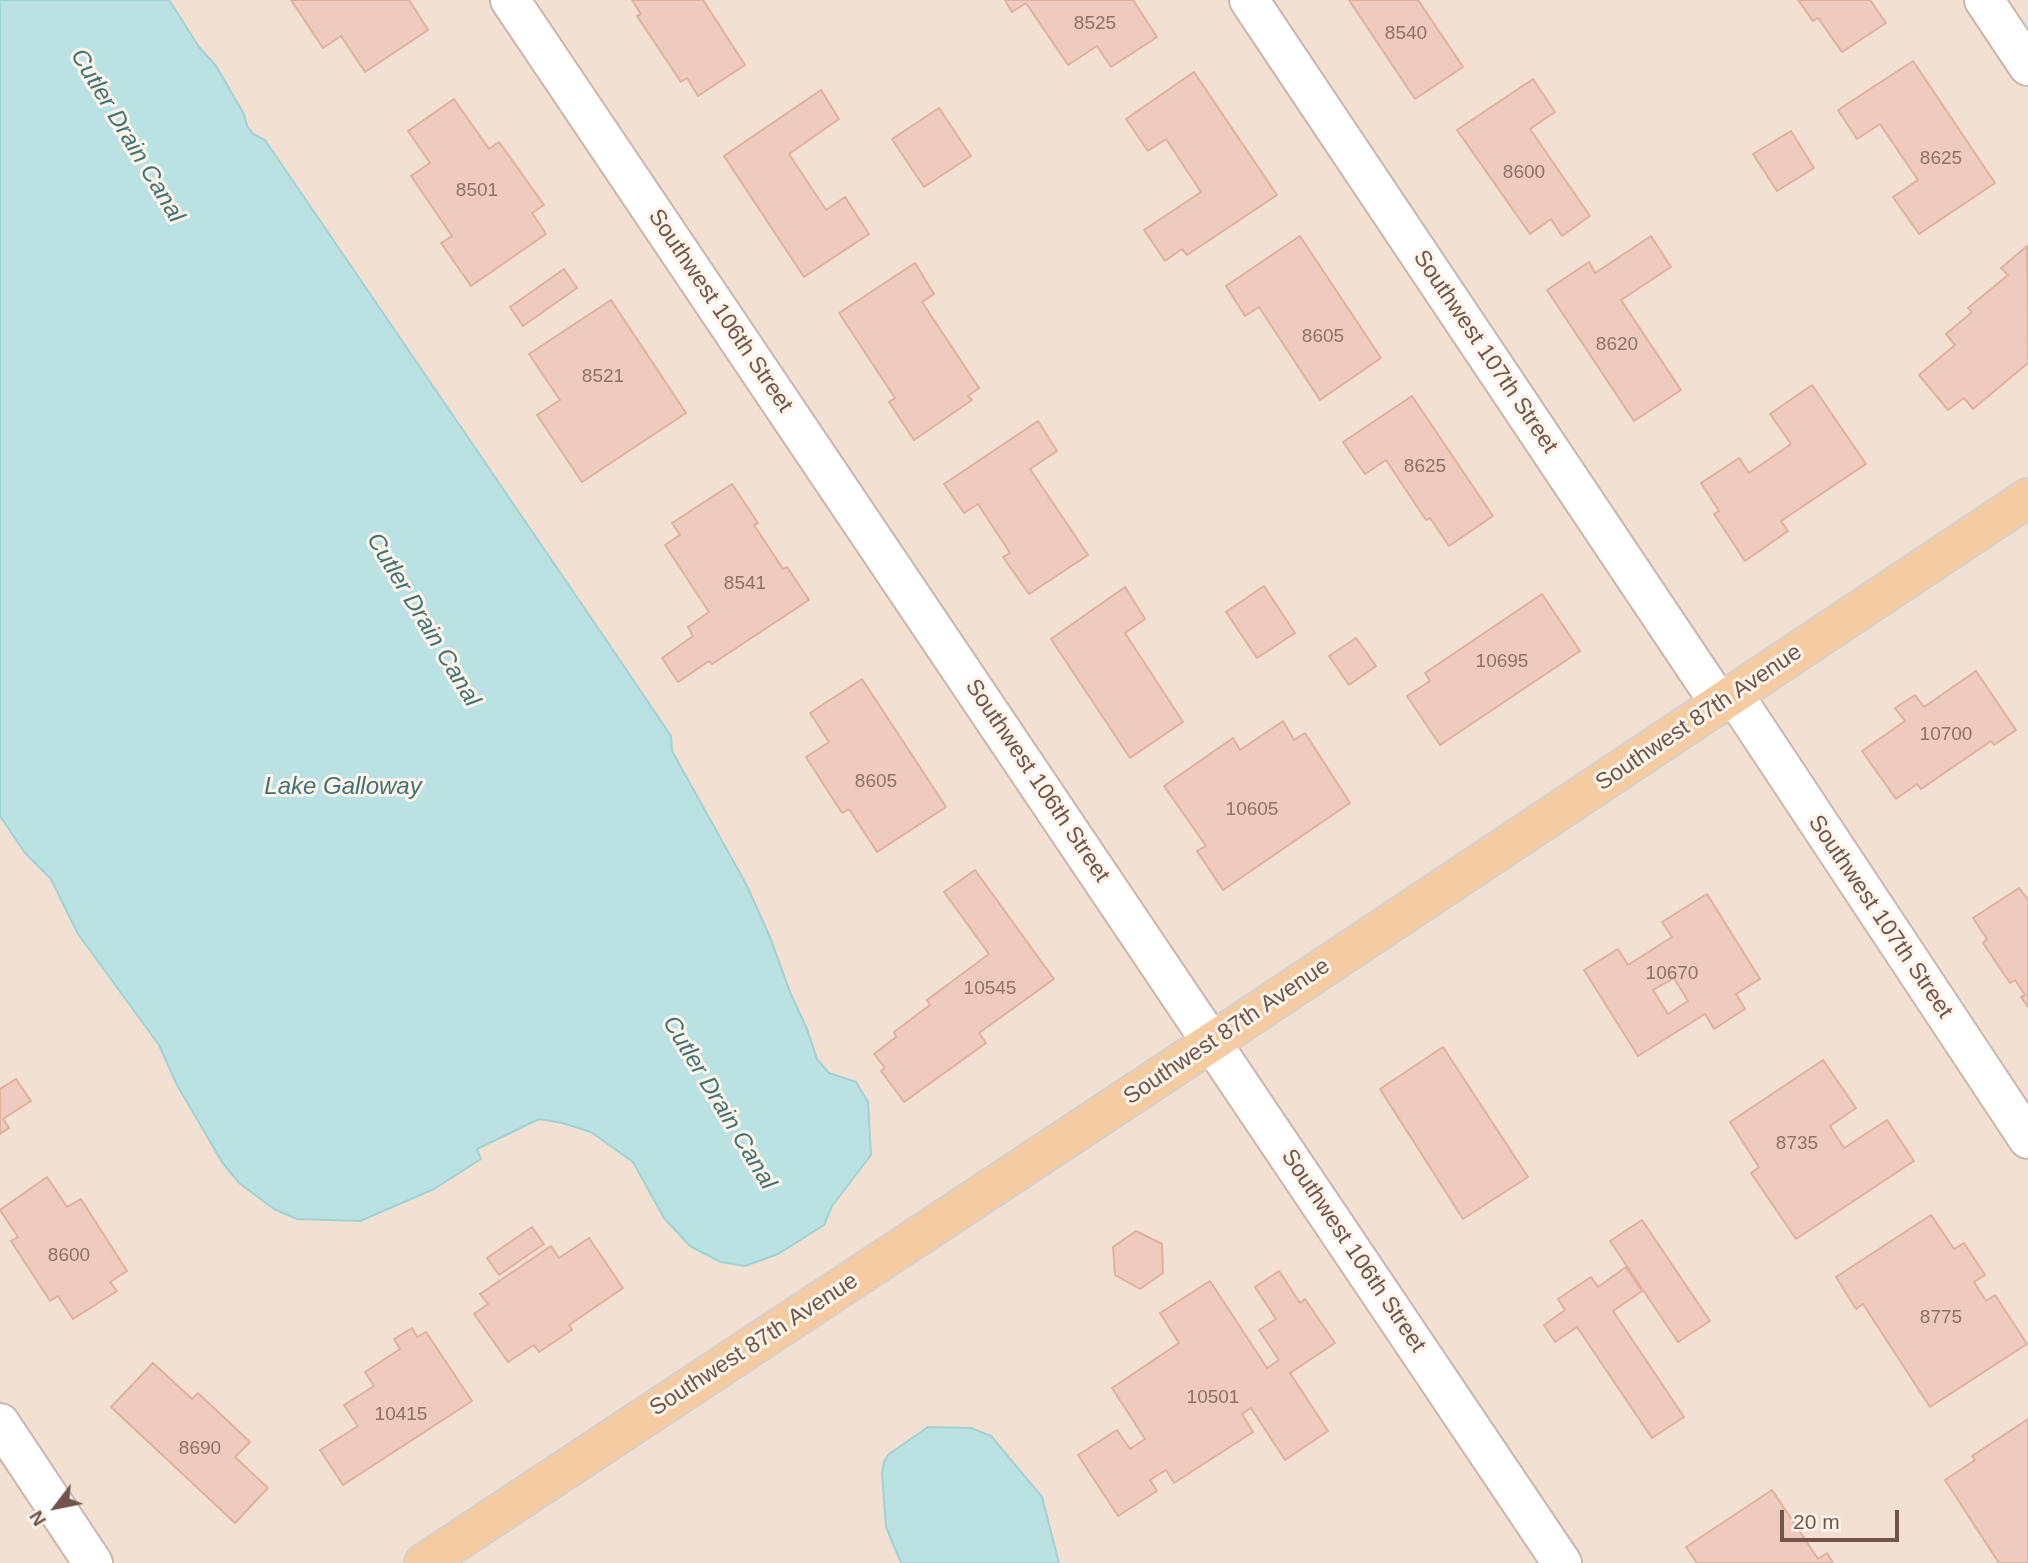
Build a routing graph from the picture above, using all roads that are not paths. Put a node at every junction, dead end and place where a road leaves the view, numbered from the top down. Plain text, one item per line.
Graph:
1 (510, 0) edge
2 (1249, 0) edge
3 (1984, 0) edge
4 (2028, 66) edge
5 (2028, 498) edge
6 (1727, 700) junction
7 (1212, 1042) junction
8 (2028, 1139) edge
9 (0, 1423) edge
10 (93, 1563) edge
11 (424, 1563) edge
12 (1562, 1563) edge

1 - 7 street, Southwest 106th Street
2 - 6 street, Southwest 107th Street
3 - 4 street
5 - 6 main road, Southwest 87th Avenue
6 - 7 main road, Southwest 87th Avenue
6 - 8 street, Southwest 107th Street
7 - 11 main road, Southwest 87th Avenue
7 - 12 street, Southwest 106th Street
9 - 10 street

